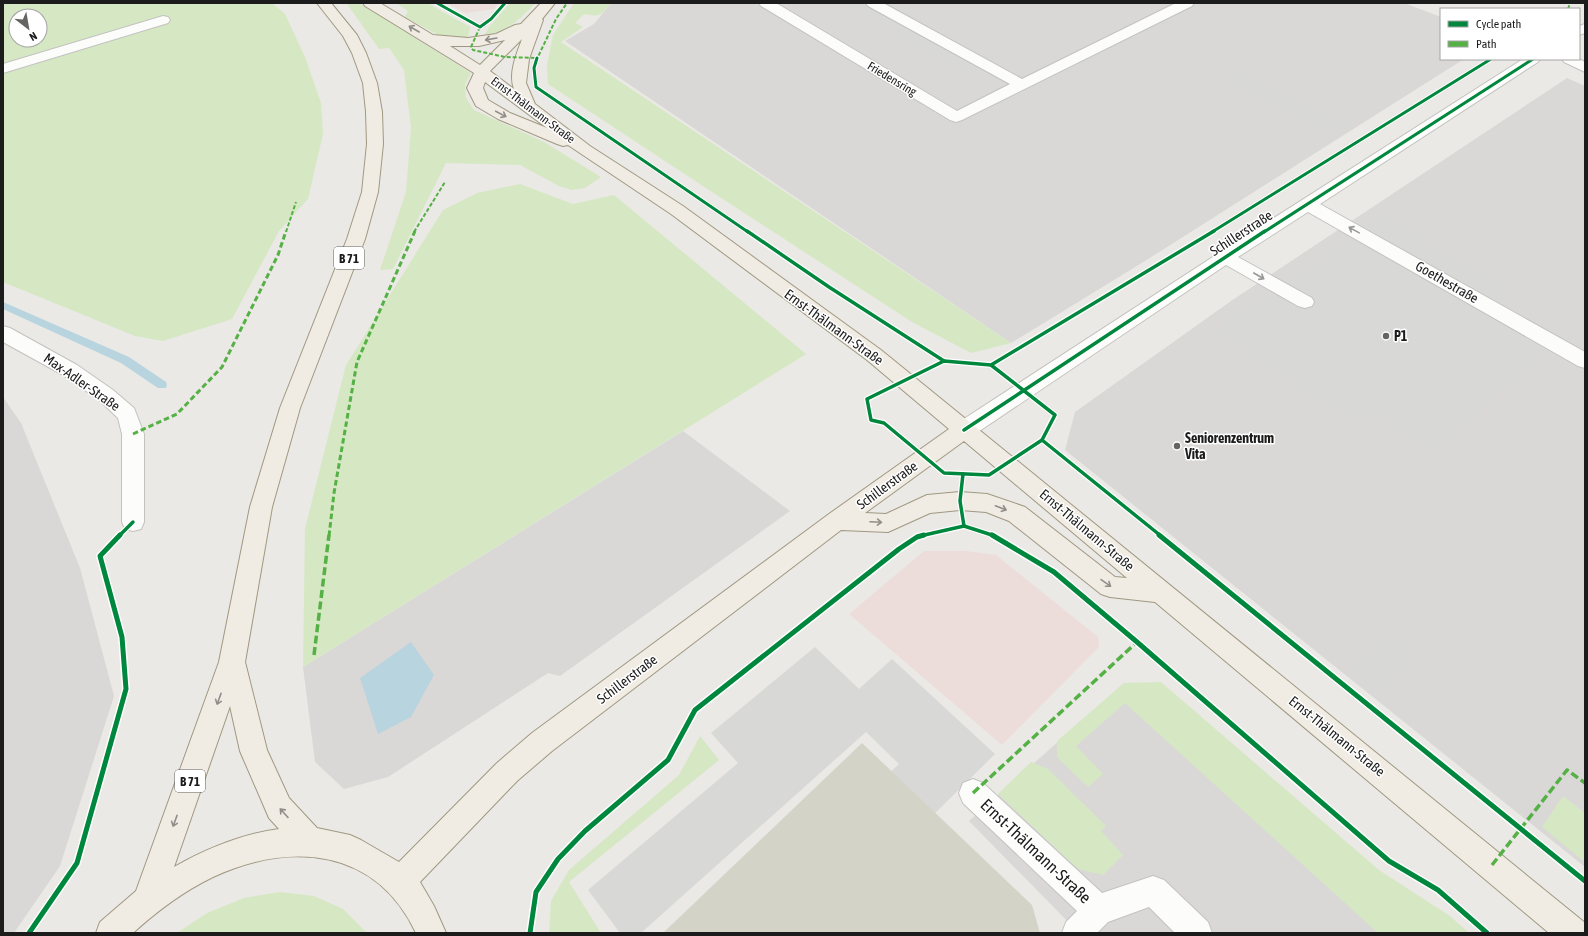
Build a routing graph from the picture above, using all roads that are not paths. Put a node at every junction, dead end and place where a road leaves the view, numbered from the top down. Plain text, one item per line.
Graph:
1 (324, 3) edge
2 (370, 3) edge
3 (548, 3) edge
4 (766, 3) edge
5 (873, 3) edge
6 (1187, 3) edge
7 (538, 15) junction
8 (163, 20) dead end
9 (428, 38) junction
10 (1531, 60) edge
11 (1570, 60) edge
12 (1585, 68) edge
13 (3, 69) edge
14 (485, 69) junction
15 (1021, 84) junction
16 (527, 104) junction
17 (584, 149) junction
18 (1307, 204) junction
19 (1225, 257) junction
20 (1305, 302) dead end
21 (3, 333) edge
22 (1585, 361) edge
23 (964, 430) junction
24 (837, 521) junction
25 (132, 522) dead end
26 (1162, 592) junction
27 (232, 662) junction
28 (974, 793) dead end
29 (310, 842) junction
30 (400, 882) junction
31 (148, 900) junction
32 (1098, 910) junction
33 (111, 933) edge
34 (431, 933) edge
35 (1077, 933) edge
36 (1197, 933) edge
37 (1573, 933) edge

1 - 27 main road, B 71
9 -> 2 main road, Ernst-Thälmann-Straße
3 - 7 main road
4 - 15 street, Friedensring
5 - 15 street
6 - 15 street, Friedensring
7 -> 9 main road
7 - 14 main road
7 - 16 main road
8 - 13 street
9 - 14 main road, Ernst-Thälmann-Straße
10 - 18 street, Schillerstraße
11 - 12 street
14 - 16 main road, Ernst-Thälmann-Straße
14 -> 17 main road, Ernst-Thälmann-Straße
16 - 17 main road, Ernst-Thälmann-Straße
17 - 23 main road, Ernst-Thälmann-Straße
18 - 19 street, Schillerstraße
22 -> 18 street, Goethestraße
19 -> 20 street
19 - 23 street, Schillerstraße
21 - 25 street, Max-Adler-Straße
23 - 24 main road, Schillerstraße
23 - 26 main road, Ernst-Thälmann-Straße
24 -> 26 main road
24 - 30 main road, Schillerstraße
26 - 37 main road, Ernst-Thälmann-Straße
29 -> 27 main road, B 71
27 -> 31 main road, B 71
28 - 32 street, Ernst-Thälmann-Straße
29 - 30 main road, B 71
29 - 31 main road, B 71
30 - 34 main road, B 71
31 - 33 main road, B 71
32 - 35 street, Ernst-Thälmann-Straße
32 - 36 street, Ernst-Thälmann-Straße

